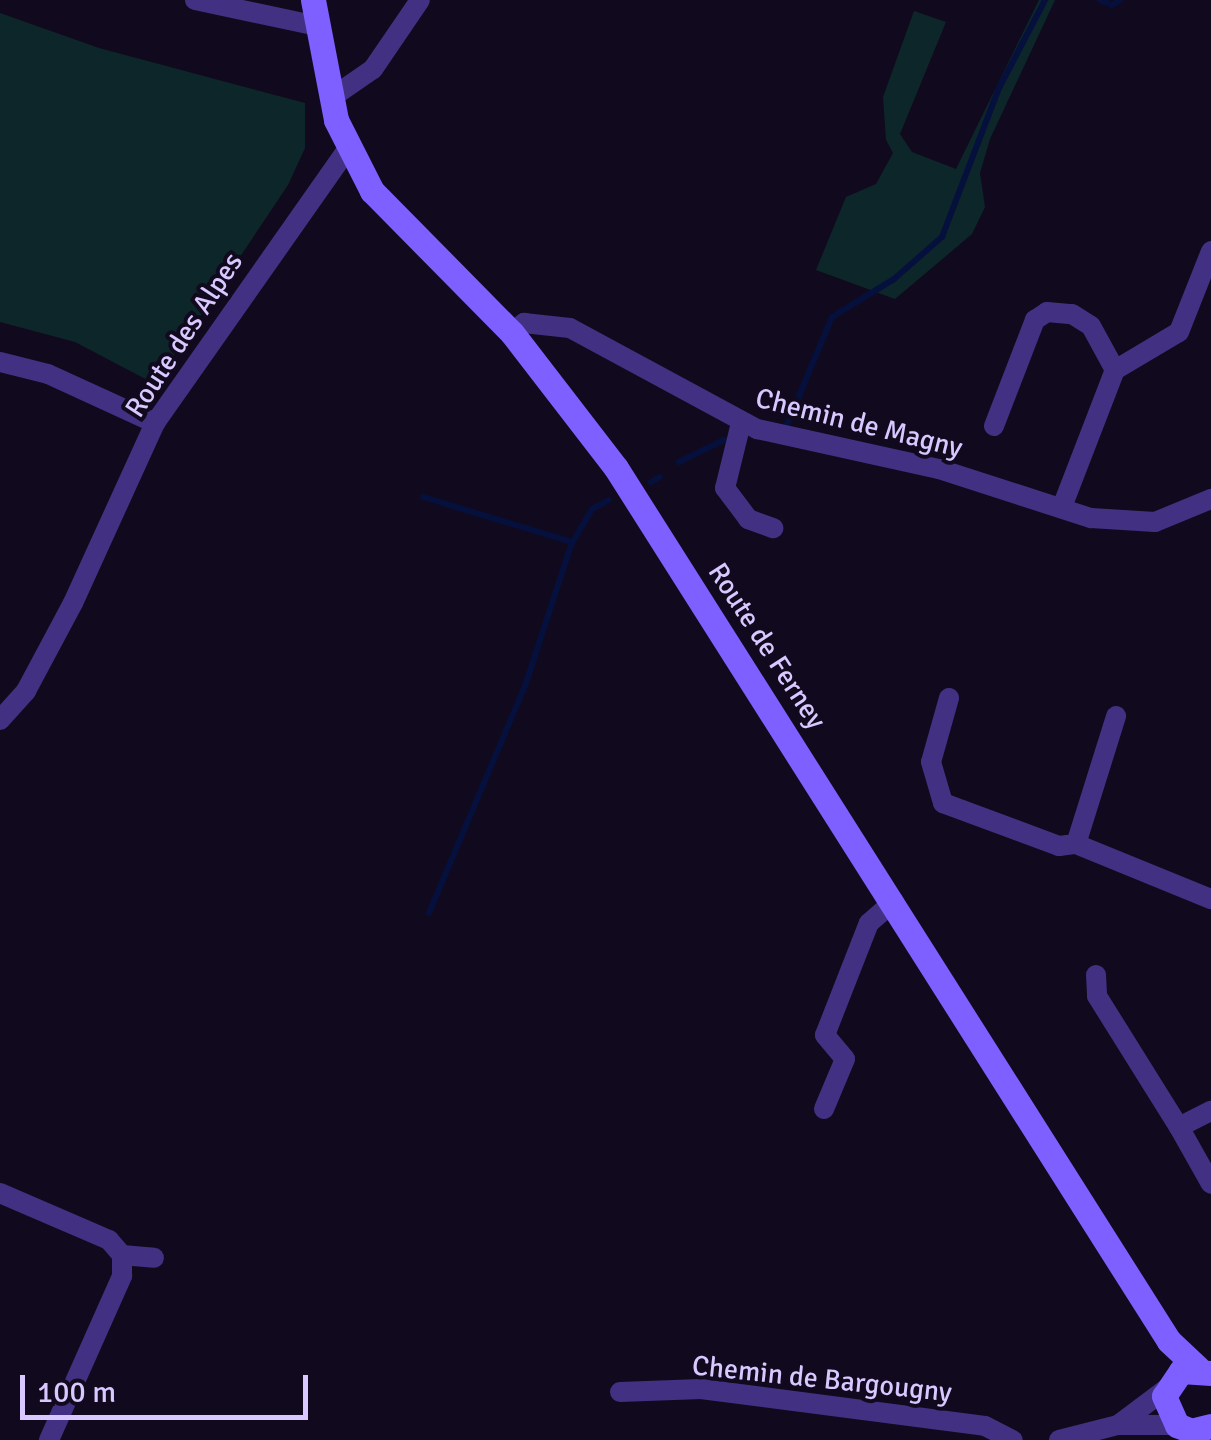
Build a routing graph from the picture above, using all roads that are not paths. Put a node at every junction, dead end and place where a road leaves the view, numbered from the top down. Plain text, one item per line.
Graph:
1 (195, 0) edge
2 (420, 0) edge
3 (315, 13) edge
4 (331, 98) junction
5 (348, 148) junction
6 (1211, 250) edge
7 (512, 333) junction
8 (0, 362) edge
9 (1115, 370) junction
10 (741, 422) junction
11 (154, 423) junction
12 (994, 426) dead end
13 (1211, 499) edge
14 (1062, 508) junction
15 (773, 528) dead end
16 (949, 698) dead end
17 (1116, 716) dead end
18 (0, 720) edge
19 (1076, 844) junction
20 (1211, 899) edge
21 (894, 901) junction
22 (1096, 974) dead end
23 (824, 1109) dead end
24 (1211, 1111) edge
25 (1180, 1127) junction
26 (1211, 1184) edge
27 (0, 1193) edge
28 (122, 1255) junction
29 (154, 1258) dead end
30 (1195, 1375) edge
31 (620, 1392) dead end
32 (1118, 1425) junction
33 (1211, 1426) edge
34 (1182, 1431) edge
35 (49, 1440) edge
36 (1013, 1440) edge
37 (1059, 1440) edge

1 - 3 street
2 - 4 street
3 - 4 main road, Route de Ferney
4 - 5 main road, Route de Ferney
5 - 7 main road, Route de Ferney
5 - 11 street, Route des Alpes
6 - 9 street
7 - 10 street, Chemin de Magny
7 - 21 main road, Route de Ferney
8 - 11 street
9 - 12 street
9 - 14 street
10 - 14 street, Chemin de Magny
10 - 15 street
11 - 18 street, Route des Alpes
13 - 14 street, Chemin de Magny
16 - 19 street
17 - 19 street
19 - 20 street
21 - 23 street
21 - 30 main road, Route de Ferney
22 - 25 street
24 - 25 street
25 - 26 street
27 - 28 street
28 - 29 street
28 - 35 street
30 - 32 street
30 - 34 main road
31 - 36 street, Chemin de Bargougny
32 - 34 street
32 - 37 street
33 - 34 main road

